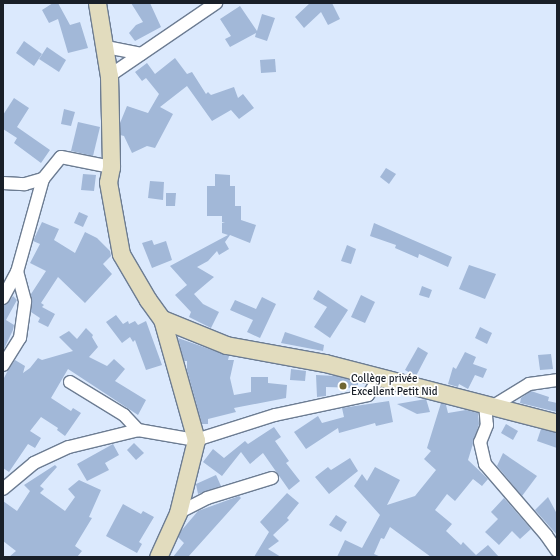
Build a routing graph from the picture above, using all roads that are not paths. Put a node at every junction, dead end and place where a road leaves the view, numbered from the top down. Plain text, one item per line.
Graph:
1 (97, 3) edge
2 (216, 3) edge
3 (106, 47) junction
4 (140, 54) junction
5 (109, 76) junction
6 (111, 167) junction
7 (43, 179) junction
8 (3, 183) edge
9 (17, 272) junction
10 (3, 298) edge
11 (162, 319) junction
12 (3, 365) edge
13 (381, 376) junction
14 (557, 380) edge
15 (70, 382) dead end
16 (489, 405) junction
17 (557, 423) edge
18 (138, 430) junction
19 (196, 440) junction
20 (272, 478) dead end
21 (3, 489) edge
22 (178, 513) junction
23 (557, 551) edge
24 (158, 557) edge

1 - 3 street
2 - 4 street
3 - 4 street
3 - 5 street
4 - 5 street
5 - 6 street
6 - 7 street
6 - 11 street
7 - 8 street
7 - 9 street
9 - 10 street
9 - 12 street
11 - 13 street
11 - 19 street
13 - 16 street
13 - 19 street
14 - 16 street
15 - 18 street
16 - 17 street
16 - 23 street
18 - 19 street
18 - 21 street
19 - 22 street
20 - 22 street
22 - 24 street

